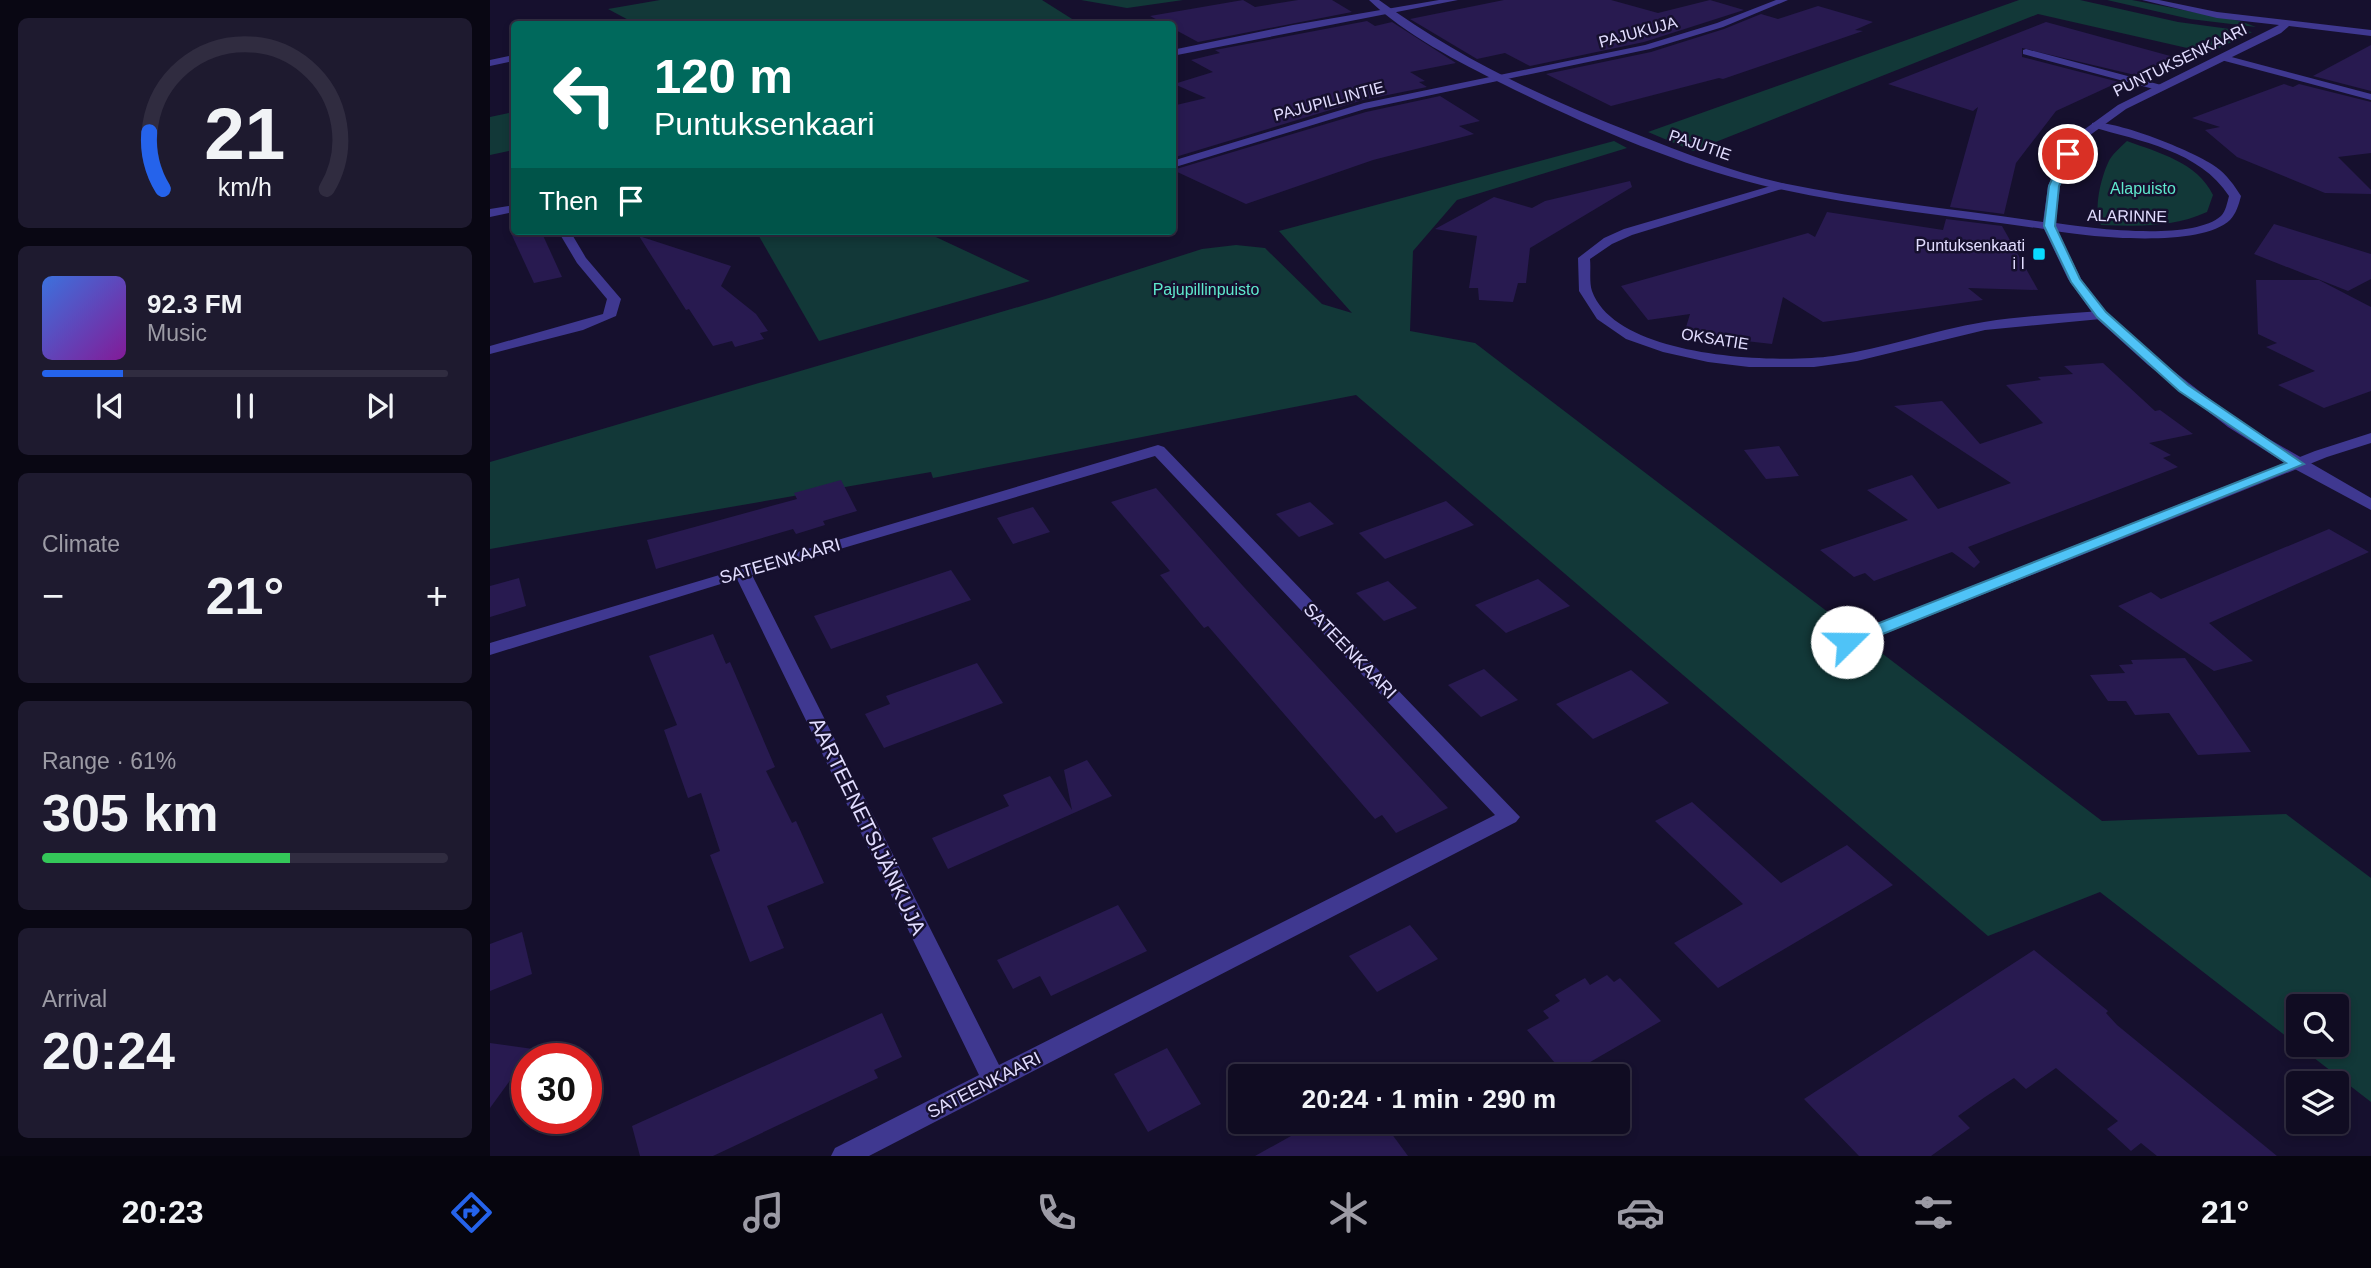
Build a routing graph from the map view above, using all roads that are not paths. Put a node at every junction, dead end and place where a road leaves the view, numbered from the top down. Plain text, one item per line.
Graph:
1 (1373, 0) edge
2 (1454, 0) edge
3 (1784, 0) edge
4 (2146, 0) edge
5 (1389, 13) junction
6 (2285, 25) junction
7 (2371, 33) edge
8 (2026, 51) dead end
9 (1176, 52) edge
10 (511, 58) edge
11 (2224, 58) junction
12 (490, 62) edge
13 (1497, 79) junction
14 (2161, 88) junction
15 (2371, 97) edge
16 (2096, 125) junction
17 (1176, 164) edge
18 (1781, 186) junction
19 (511, 210) edge
20 (490, 213) edge
21 (2049, 226) junction
22 (566, 235) edge
23 (2101, 315) junction
24 (490, 350) edge
25 (2371, 438) edge
26 (2297, 464) junction
27 (2371, 505) edge
28 (741, 572) junction
29 (1847, 642) dead end
30 (490, 649) edge
31 (994, 1080) junction
32 (844, 1156) edge

1 - 5 street, PAJUTIE
2 - 5 street
3 - 13 street, PAJUKUJA
4 - 6 street
5 - 9 street
5 - 13 street, PAJUTIE
6 - 7 street
6 - 11 street, PUNTUKSENKAARI
8 - 14 street
10 - 12 street
11 - 14 street, PUNTUKSENKAARI
11 - 15 street
13 - 17 street, PAJUPILLINTIE
13 - 18 street, PAJUTIE
14 - 16 street, PUNTUKSENKAARI
16 - 21 street, PUNTUKSENKAARI
16 - 21 street, ALARINNE
18 - 21 street, PAJUTIE
18 - 23 street, OKSATIE
19 - 20 street
21 - 23 street
22 - 24 street
23 - 26 street
25 - 26 street
26 - 27 street
26 - 29 street
28 - 30 street, SATEENKAARI
28 - 31 street, AARTEENETSIJÄNKUJA
28 - 31 street, SATEENKAARI
31 - 32 street, SATEENKAARI

